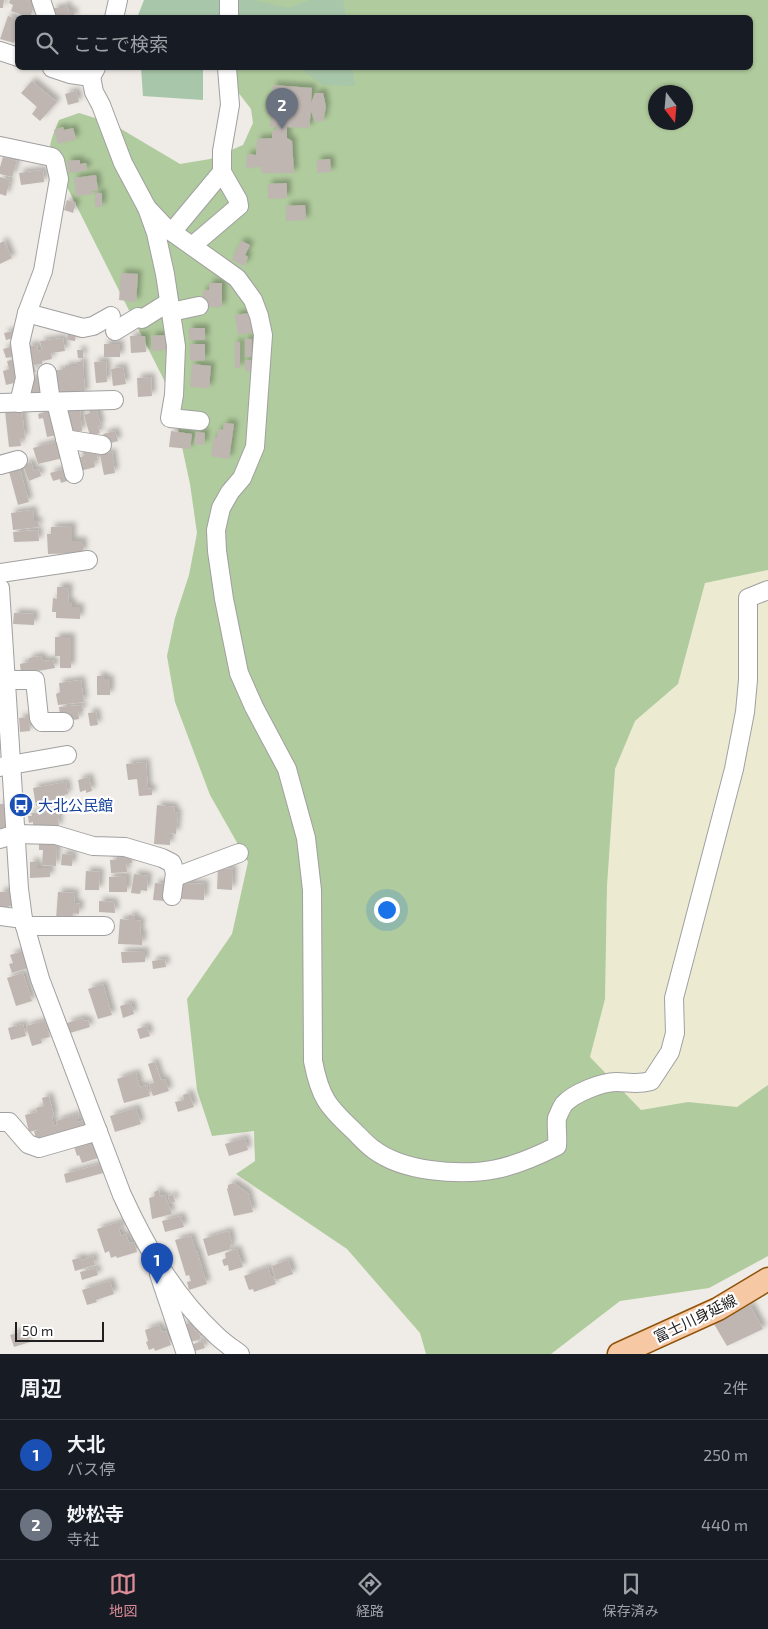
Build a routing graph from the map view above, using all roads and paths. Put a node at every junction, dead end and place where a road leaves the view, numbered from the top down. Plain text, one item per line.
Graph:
1 (41, 0) edge
2 (229, 0) edge
3 (46, 15) edge
4 (229, 15) edge
5 (0, 51) edge
6 (15, 56) edge
7 (58, 70) edge
8 (227, 70) edge
9 (94, 72) edge
10 (0, 146) edge
11 (222, 172) junction
12 (146, 208) junction
13 (172, 232) junction
14 (192, 246) junction
15 (200, 306) dead end
16 (170, 307) junction
17 (26, 313) junction
18 (47, 373) dead end
19 (114, 400) dead end
20 (19, 402) junction
21 (53, 402) junction
22 (0, 403) edge
23 (200, 421) dead end
24 (65, 439) junction
25 (102, 445) dead end
26 (18, 460) dead end
27 (0, 465) edge
28 (74, 474) dead end
29 (88, 560) dead end
30 (0, 573) edge
31 (0, 588) edge
32 (768, 590) edge
33 (5, 680) junction
34 (64, 722) dead end
35 (67, 756) dead end
36 (5, 766) edge
37 (8, 836) edge
38 (239, 853) dead end
39 (175, 878) junction
40 (172, 896) dead end
41 (0, 916) edge
42 (24, 922) junction
43 (105, 926) dead end
44 (0, 1122) edge
45 (98, 1131) junction
46 (154, 1258) junction
47 (768, 1279) edge
48 (186, 1354) edge
49 (240, 1354) edge
50 (619, 1354) edge

1 - 3 street
2 - 4 street
5 - 6 street
7 - 9 street
8 - 11 street
9 - 12 street
10 - 17 street
11 - 13 street
11 - 14 street
12 - 13 street
12 - 16 street
13 - 14 street
14 - 32 street
15 - 16 street
16 - 17 street
16 - 23 street
17 - 20 street
18 - 21 street
19 - 21 street
20 - 21 street
20 - 22 street
21 - 24 street
24 - 25 street
24 - 28 street
26 - 27 street
29 - 30 street
31 - 33 street
33 - 34 street
33 - 36 street
35 - 36 street
36 - 37 street
37 - 39 street
37 - 42 street
38 - 39 street
39 - 40 street
41 - 42 street
42 - 43 street
42 - 45 street
44 - 45 street
45 - 46 street
46 - 48 street
46 - 49 street
47 - 50 main road, 富士川身延線

